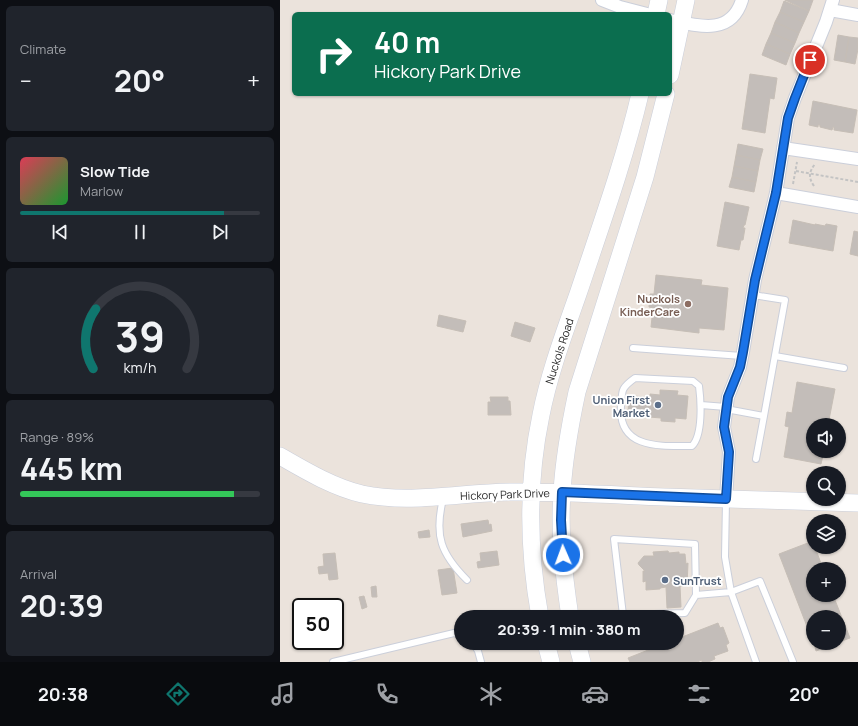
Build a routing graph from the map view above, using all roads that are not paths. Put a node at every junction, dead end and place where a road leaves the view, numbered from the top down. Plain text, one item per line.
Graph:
1 (602, 0) edge
2 (659, 0) edge
3 (686, 0) edge
4 (742, 0) edge
5 (832, 5) edge
6 (639, 12) edge
7 (656, 12) edge
8 (858, 15) edge
9 (676, 21) edge
10 (672, 57) edge
11 (639, 96) edge
12 (665, 96) edge
13 (783, 148) junction
14 (858, 159) edge
15 (776, 193) junction
16 (858, 207) edge
17 (753, 295) junction
18 (633, 348) dead end
19 (742, 356) junction
20 (775, 356) junction
21 (844, 368) dead end
22 (701, 405) junction
23 (726, 408) junction
24 (764, 416) junction
25 (280, 456) edge
26 (756, 459) dead end
27 (532, 492) junction
28 (562, 492) junction
29 (443, 496) junction
30 (726, 499) junction
31 (858, 503) edge
32 (467, 580) dead end
33 (731, 592) junction
34 (696, 595) junction
35 (539, 610) edge
36 (569, 610) edge
37 (454, 634) edge
38 (477, 650) edge
39 (548, 650) edge
40 (579, 650) edge
41 (333, 662) edge
42 (481, 662) edge
43 (551, 662) edge
44 (582, 662) edge
45 (756, 662) edge
46 (793, 662) edge

1 - 6 street
2 - 7 main road
3 - 9 main road
4 - 9 street
5 - 8 street
5 - 13 street
9 - 10 main road
11 - 27 main road, Nuckols Road
12 - 28 main road
13 - 14 street
13 - 15 street
15 - 16 street
15 - 17 street
17 - 19 street
17 - 20 lane
18 - 19 lane
19 - 23 street
20 - 21 lane
20 - 24 lane
22 - 22 lane
22 - 23 lane
23 - 24 lane
23 - 30 street
24 - 26 lane
25 - 29 main road, Hickory Park Drive
27 - 28 main road, Hickory Park Drive
27 - 29 main road, Hickory Park Drive
27 - 35 main road, Nuckols Road
28 - 30 main road, Hickory Park Drive
28 - 36 main road
29 - 32 lane
30 - 31 main road, Hickory Park Drive
30 - 33 lane
33 - 34 lane
33 - 45 lane
33 - 46 lane
34 - 34 lane
37 - 41 lane
38 - 42 lane
39 - 43 main road
40 - 44 main road

